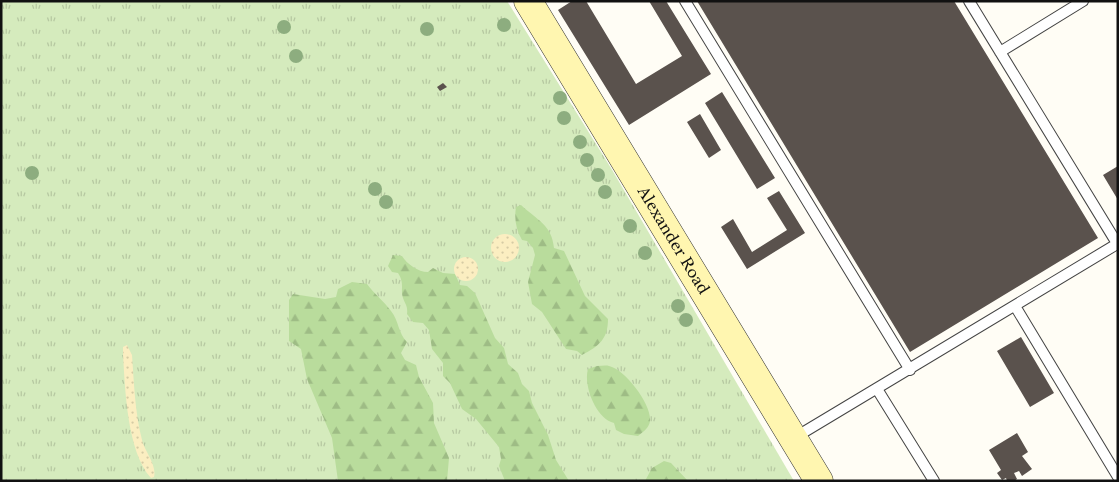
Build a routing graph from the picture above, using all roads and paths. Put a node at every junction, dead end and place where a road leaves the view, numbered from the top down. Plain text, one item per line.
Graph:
1 (528, 1) edge
2 (684, 1) edge
3 (969, 1) edge
4 (1083, 1) edge
5 (1000, 52) junction
6 (1118, 245) edge
7 (1015, 306) junction
8 (910, 370) junction
9 (877, 389) junction
10 (793, 439) junction
11 (1118, 477) edge
12 (819, 481) edge
13 (934, 481) edge

1 - 10 street, Alexander Road
2 - 8 lane
3 - 5 lane
4 - 5 lane
5 - 6 lane
6 - 7 lane
7 - 8 lane
7 - 11 lane
8 - 9 lane
9 - 10 lane
9 - 13 lane
10 - 12 street, Alexander Road

